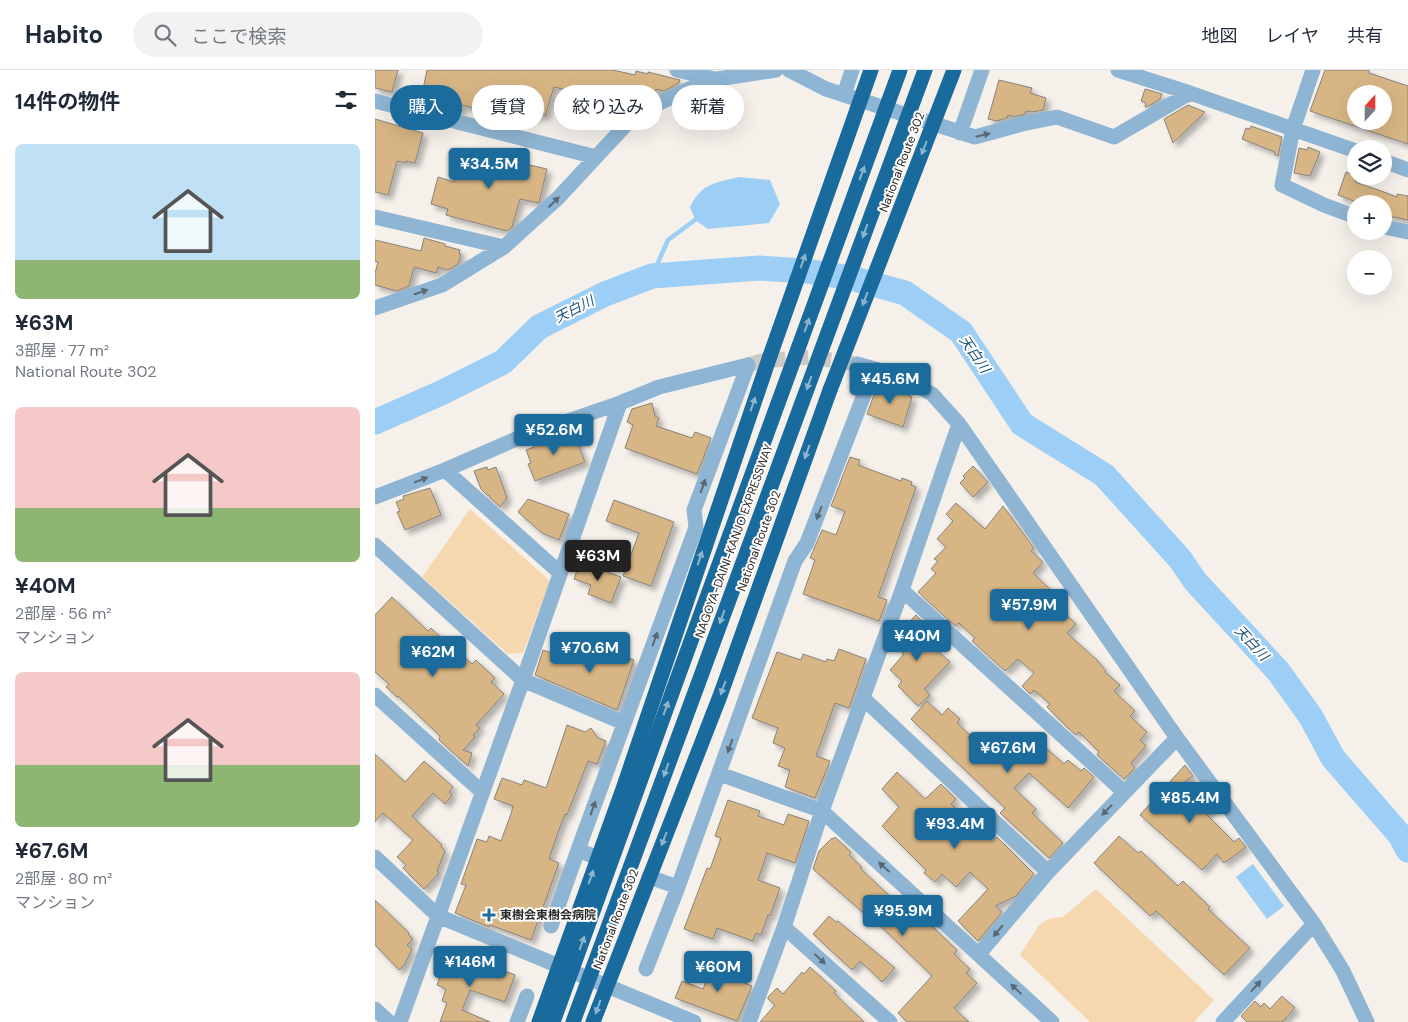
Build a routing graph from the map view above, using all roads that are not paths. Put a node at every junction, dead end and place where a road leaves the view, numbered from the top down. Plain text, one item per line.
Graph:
1 (677, 70) edge
2 (776, 70) edge
3 (789, 70) edge
4 (852, 70) edge
5 (871, 70) edge
6 (900, 70) edge
7 (925, 70) edge
8 (954, 70) edge
9 (982, 70) edge
10 (1118, 70) edge
11 (1313, 70) edge
12 (717, 79) junction
13 (1191, 93) junction
14 (844, 95) junction
15 (375, 101) edge
16 (1293, 129) junction
17 (960, 133) junction
18 (1347, 148) edge
19 (596, 156) junction
20 (1392, 164) edge
21 (1408, 170) edge
22 (1347, 214) edge
23 (375, 217) edge
24 (1392, 229) edge
25 (1408, 232) edge
26 (504, 248) junction
27 (375, 308) edge
28 (857, 364) tunnel mouth
29 (874, 369) junction
30 (620, 403) junction
31 (959, 424) junction
32 (445, 470) junction
33 (375, 497) edge
34 (375, 544) edge
35 (560, 573) junction
36 (902, 590) junction
37 (523, 680) junction
38 (375, 695) edge
39 (863, 698) junction
40 (624, 722) junction
41 (1177, 738) junction
42 (720, 774) junction
43 (483, 792) junction
44 (1124, 792) junction
45 (822, 811) junction
46 (578, 850) junction
47 (375, 857) edge
48 (598, 858) junction
49 (1048, 872) junction
50 (649, 877) junction
51 (678, 887) junction
52 (438, 916) junction
53 (1314, 924) junction
54 (551, 926) dead end
55 (784, 927) junction
56 (979, 954) junction
57 (558, 967) junction
58 (647, 969) dead end
59 (606, 986) junction
60 (527, 996) dead end
61 (375, 1009) edge
62 (389, 1022) edge
63 (400, 1022) edge
64 (517, 1022) edge
65 (539, 1022) edge
66 (553, 1022) edge
67 (573, 1022) edge
68 (593, 1022) edge
69 (694, 1022) edge
70 (749, 1022) edge
71 (890, 1022) edge
72 (1052, 1022) edge
73 (1223, 1022) edge
74 (1367, 1022) edge

1 - 12 street
2 - 12 street
3 - 14 street
4 - 14 street
48 -> 5 highway, bridge
66 -> 6 highway, NAGOYA-DAINI-KANJO EXPRESSWAY, bridge
7 -> 67 highway, NAGOYA-DAINI-KANJO EXPRESSWAY, bridge
8 -> 50 highway, National Route 302, bridge
9 - 17 street
10 - 13 street
11 - 16 street
12 - 19 street
13 - 16 street
17 -> 13 street
14 - 17 street
15 - 19 street
16 - 18 street
16 - 22 street
26 -> 19 street
20 - 21 street
23 - 26 street
24 - 25 street
27 -> 26 street
28 - 29 street
29 - 31 street
29 -> 42 street
30 - 32 street
30 - 35 street
40 -> 30 street
31 - 36 street
31 - 41 street
33 -> 32 street
32 - 35 street
34 - 37 street
35 - 37 street
36 - 39 street
36 - 44 street
37 - 40 street
37 - 43 street
38 - 43 street
39 - 45 street
39 - 49 street
46 -> 40 street
41 - 44 street
41 - 53 street
42 - 45 street
42 - 51 street
43 - 52 street
44 -> 49 street
45 - 55 street
56 -> 45 street
46 - 48 street
46 - 54 street
47 - 52 street
57 -> 48 highway
49 -> 56 street
50 - 51 street
50 - 59 highway, National Route 302
51 - 58 street
52 - 57 street
52 - 63 street
73 -> 53 street
53 - 74 street
55 - 70 street
55 -> 71 street
72 -> 56 street
57 - 59 street
57 - 65 highway
59 -> 68 highway, National Route 302
59 - 69 street
60 - 64 street
61 - 62 street

